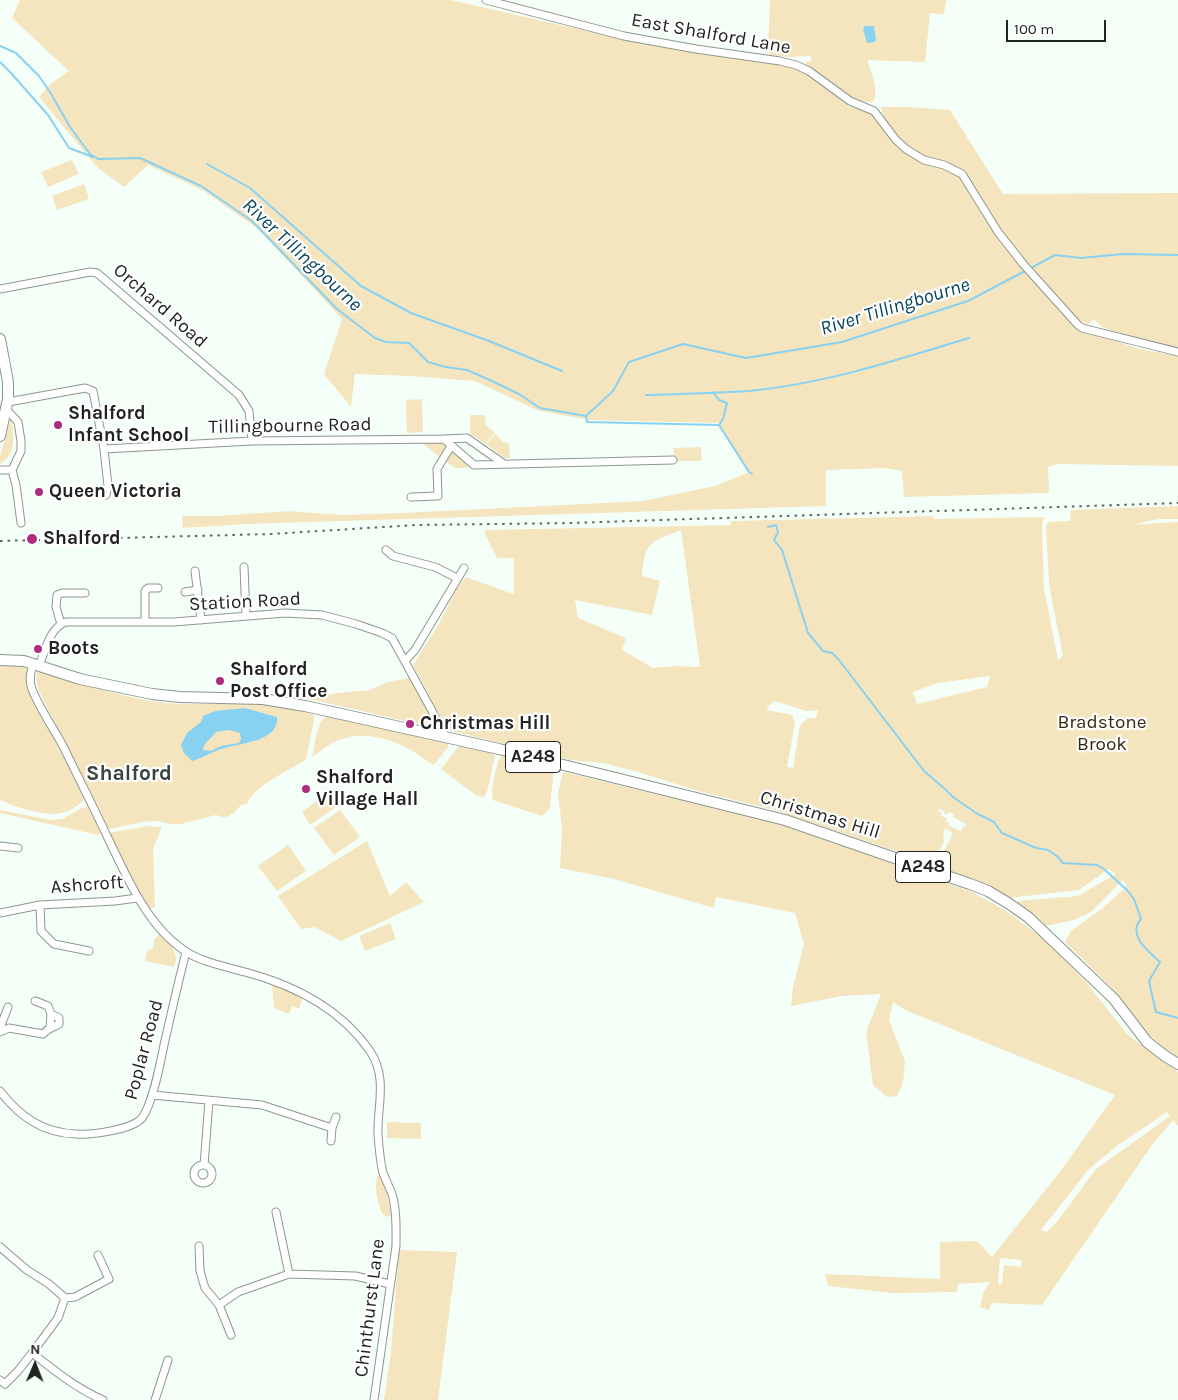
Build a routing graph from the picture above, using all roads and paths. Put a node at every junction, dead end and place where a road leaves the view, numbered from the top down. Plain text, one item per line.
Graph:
1 (486, 0) edge
2 (0, 288) edge
3 (0, 339) edge
4 (1178, 352) edge
5 (7, 406) junction
6 (0, 436) edge
7 (444, 439) junction
8 (252, 441) junction
9 (451, 446) junction
10 (104, 449) junction
11 (672, 460) dead end
12 (504, 464) junction
13 (0, 470) edge
14 (12, 470) junction
15 (106, 495) dead end
16 (411, 497) dead end
17 (21, 523) dead end
18 (386, 550) dead end
19 (244, 567) dead end
20 (464, 568) dead end
21 (195, 572) dead end
22 (457, 578) junction
23 (158, 588) dead end
24 (198, 590) junction
25 (185, 592) dead end
26 (85, 593) dead end
27 (246, 616) junction
28 (201, 620) junction
29 (145, 622) junction
30 (62, 624) junction
31 (0, 657) edge
32 (404, 661) junction
33 (36, 665) junction
34 (445, 737) junction
35 (0, 846) edge
36 (18, 848) dead end
37 (137, 898) junction
38 (40, 905) junction
39 (0, 913) edge
40 (89, 951) dead end
41 (186, 952) junction
42 (35, 1001) dead end
43 (8, 1007) dead end
44 (0, 1028) edge
45 (0, 1032) edge
46 (1178, 1064) edge
47 (1, 1094) edge
48 (152, 1095) junction
49 (209, 1101) junction
50 (336, 1117) dead end
51 (332, 1128) junction
52 (331, 1140) dead end
53 (204, 1165) dead end
54 (276, 1212) dead end
55 (199, 1246) dead end
56 (0, 1247) edge
57 (98, 1255) dead end
58 (289, 1274) junction
59 (390, 1284) junction
60 (64, 1298) junction
61 (219, 1306) junction
62 (231, 1335) dead end
63 (32, 1353) junction
64 (168, 1360) dead end
65 (0, 1380) edge
66 (103, 1400) edge
67 (155, 1400) edge
68 (374, 1400) edge

1 - 4 street, East Shalford Lane
2 - 8 street, Orchard Road
3 - 5 main road
5 - 6 main road
5 - 10 street
5 - 14 street
7 - 8 street, Tillingbourne Road
7 - 9 street
7 - 12 street, Tillingbourne Road
8 - 10 street, Tillingbourne Road
9 - 12 street
9 - 16 street
10 - 15 street
11 - 12 street
13 - 14 street
14 - 17 street
18 - 22 street
19 - 27 street
20 - 22 street
21 - 24 street
22 - 32 street
23 - 29 street
24 - 25 street
24 - 28 street
26 - 30 street
27 - 28 street, Station Road
27 - 32 street, Station Road
28 - 29 street, Station Road
29 - 30 street, Station Road
30 - 33 street
31 - 33 main road, A248
32 - 34 street, Station Road
33 - 34 main road, A248
33 - 37 street, Chinthurst Lane
34 - 46 main road, Christmas Hill / A248
35 - 36 street
37 - 38 street, Ashcroft
37 - 41 street, Chinthurst Lane
38 - 39 street, Ashcroft
38 - 40 street, Ashcroft
41 - 48 street, Poplar Road
41 - 59 street, Chinthurst Lane
42 - 45 street
43 - 44 street
47 - 48 street, Poplar Road
48 - 49 street
49 - 51 street
49 - 53 street
50 - 51 street
51 - 52 street
54 - 58 street
55 - 61 street
56 - 60 street
57 - 60 street
58 - 59 street
58 - 61 street
59 - 68 street, Chinthurst Lane
60 - 63 street
61 - 62 street
63 - 65 street
63 - 66 street
64 - 67 street

